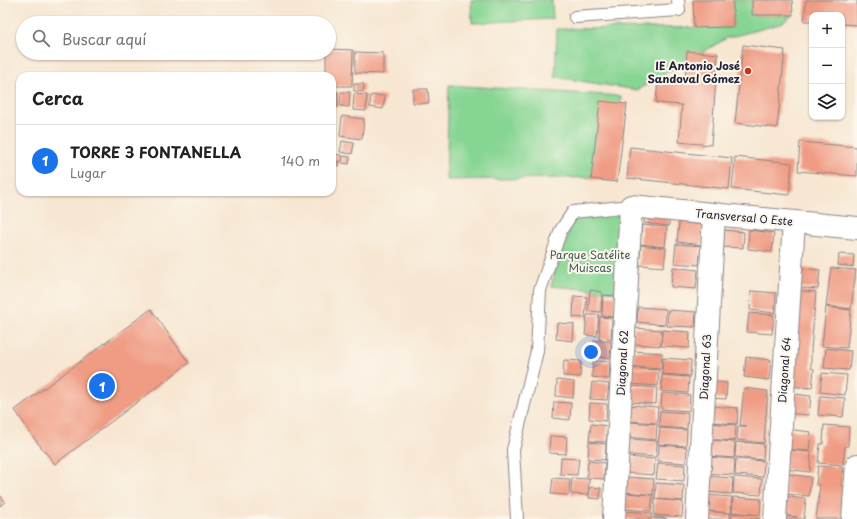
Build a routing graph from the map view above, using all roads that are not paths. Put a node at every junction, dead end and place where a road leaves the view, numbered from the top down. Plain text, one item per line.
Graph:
1 (678, 0) edge
2 (574, 17) dead end
3 (631, 206) junction
4 (714, 214) junction
5 (794, 222) junction
6 (857, 228) edge
7 (857, 464) edge
8 (517, 519) edge
9 (614, 519) edge
10 (697, 519) edge
11 (775, 519) edge
12 (853, 519) edge

1 - 2 lane
3 - 4 street, Transversal 0 Este
3 - 8 lane
3 - 9 street, Diagonal 62
4 - 5 street, Transversal 0 Este
4 - 10 street, Diagonal 63
5 - 6 street, Transversal 0 Este
5 - 11 street, Diagonal 64
7 - 12 street

